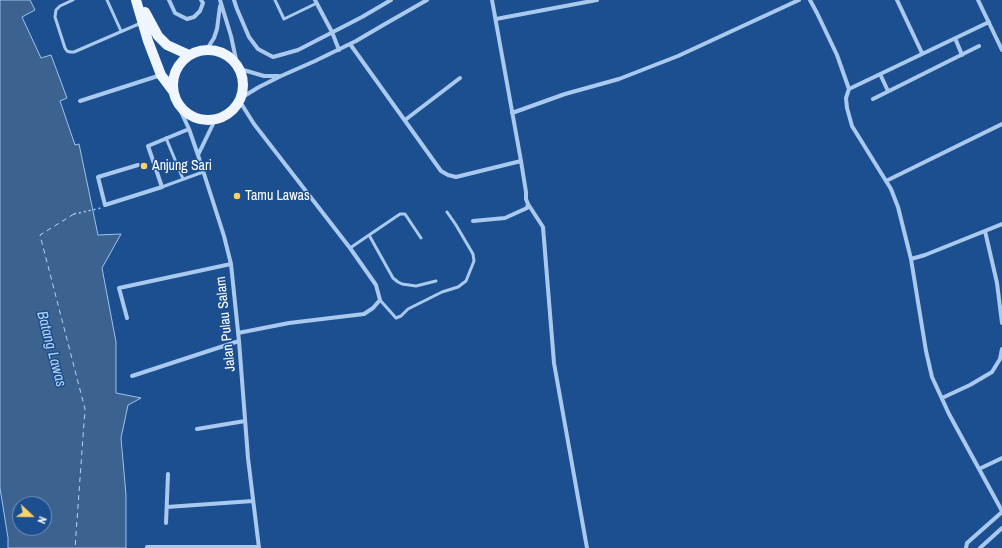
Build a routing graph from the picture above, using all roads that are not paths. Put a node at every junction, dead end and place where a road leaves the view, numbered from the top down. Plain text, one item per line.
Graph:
1 (73, 0) edge
2 (107, 0) edge
3 (137, 0) edge
4 (169, 0) edge
5 (201, 0) edge
6 (234, 0) edge
7 (275, 0) edge
8 (391, 0) edge
9 (427, 0) edge
10 (492, 0) edge
11 (597, 0) edge
12 (799, 0) edge
13 (810, 0) edge
14 (897, 0) edge
15 (978, 0) edge
16 (316, 1) edge
17 (220, 2) edge
18 (496, 18) junction
19 (143, 22) junction
20 (989, 22) junction
21 (121, 31) junction
22 (332, 32) junction
23 (955, 38) junction
24 (350, 44) junction
25 (979, 46) dead end
26 (207, 49) junction
27 (339, 50) junction
28 (1002, 50) edge
29 (922, 53) junction
30 (189, 55) junction
31 (962, 55) junction
32 (238, 66) junction
33 (161, 74) junction
34 (880, 74) junction
35 (281, 76) junction
36 (460, 78) dead end
37 (849, 89) junction
38 (173, 91) junction
39 (888, 91) junction
40 (240, 99) junction
41 (873, 99) dead end
42 (80, 101) dead end
43 (178, 105) junction
44 (512, 113) junction
45 (215, 120) junction
46 (404, 120) junction
47 (1002, 124) edge
48 (189, 129) junction
49 (166, 138) junction
50 (198, 155) junction
51 (521, 161) junction
52 (138, 165) dead end
53 (203, 172) junction
54 (182, 179) junction
55 (886, 181) junction
56 (162, 187) junction
57 (528, 204) junction
58 (447, 212) dead end
59 (473, 221) dead end
60 (1002, 224) edge
61 (985, 231) junction
62 (369, 235) junction
63 (421, 238) dead end
64 (350, 248) junction
65 (911, 259) junction
66 (231, 264) junction
67 (436, 281) dead end
68 (380, 300) junction
69 (127, 318) dead end
70 (1002, 323) edge
71 (238, 333) junction
72 (239, 341) junction
73 (1002, 348) edge
74 (132, 376) dead end
75 (942, 398) junction
76 (245, 421) junction
77 (197, 429) dead end
78 (1002, 458) edge
79 (979, 469) junction
80 (168, 474) dead end
81 (253, 501) junction
82 (167, 507) junction
83 (1002, 512) edge
84 (166, 523) dead end
85 (1002, 528) edge
86 (147, 547) dead end
87 (259, 548) edge
88 (588, 548) edge
89 (966, 548) edge
90 (980, 548) edge

1 - 21 lane
2 - 21 lane
3 - 19 main road
3 - 30 main road
4 - 5 street
6 - 22 street
7 - 16 lane
8 - 22 street
9 - 24 street
10 - 18 street
11 - 18 street
12 - 44 street
13 - 37 street
14 - 29 street
15 - 20 street
16 - 22 street
17 - 26 street
17 - 32 street
18 - 44 street
19 - 21 lane
19 - 33 main road
20 - 23 street
20 - 28 street
22 - 27 street
23 - 29 street
23 - 31 street
24 - 27 street
24 - 46 street
25 - 31 street
26 - 30 main road
26 - 32 main road
27 - 35 street
29 - 34 street
30 - 38 main road
31 - 39 street
32 - 35 street
32 - 40 main road
33 - 38 main road
33 - 42 street
34 - 37 street
34 - 39 street
35 - 40 street
36 - 46 street
37 - 55 street
38 - 43 main road
39 - 41 street
40 - 45 main road
40 - 64 street
43 - 45 main road
43 - 48 street, Jalan Pulau Salam
44 - 51 street
45 - 50 street
46 - 51 street
47 - 55 street
48 - 49 street
48 - 50 street, Jalan Pulau Salam
49 - 54 lane
49 - 56 street
50 - 53 street, Jalan Pulau Salam
51 - 57 street
52 - 56 street
53 - 54 lane
53 - 66 street, Jalan Pulau Salam
54 - 56 lane
55 - 65 street
57 - 59 street
57 - 88 street
58 - 68 lane
60 - 61 street
61 - 65 street
61 - 70 street
62 - 63 lane
62 - 64 lane
62 - 67 lane
64 - 68 street
65 - 75 street
66 - 69 street
66 - 71 street, Jalan Pulau Salam
68 - 71 street
71 - 72 street, Jalan Pulau Salam
72 - 74 street
72 - 76 street, Jalan Pulau Salam
73 - 75 street
75 - 79 street
76 - 77 street
76 - 81 street, Jalan Pulau Salam
78 - 79 street
79 - 83 street
80 - 82 street
81 - 82 street
81 - 87 street, Jalan Pulau Salam
82 - 84 street
83 - 89 street
85 - 90 street
86 - 87 street

